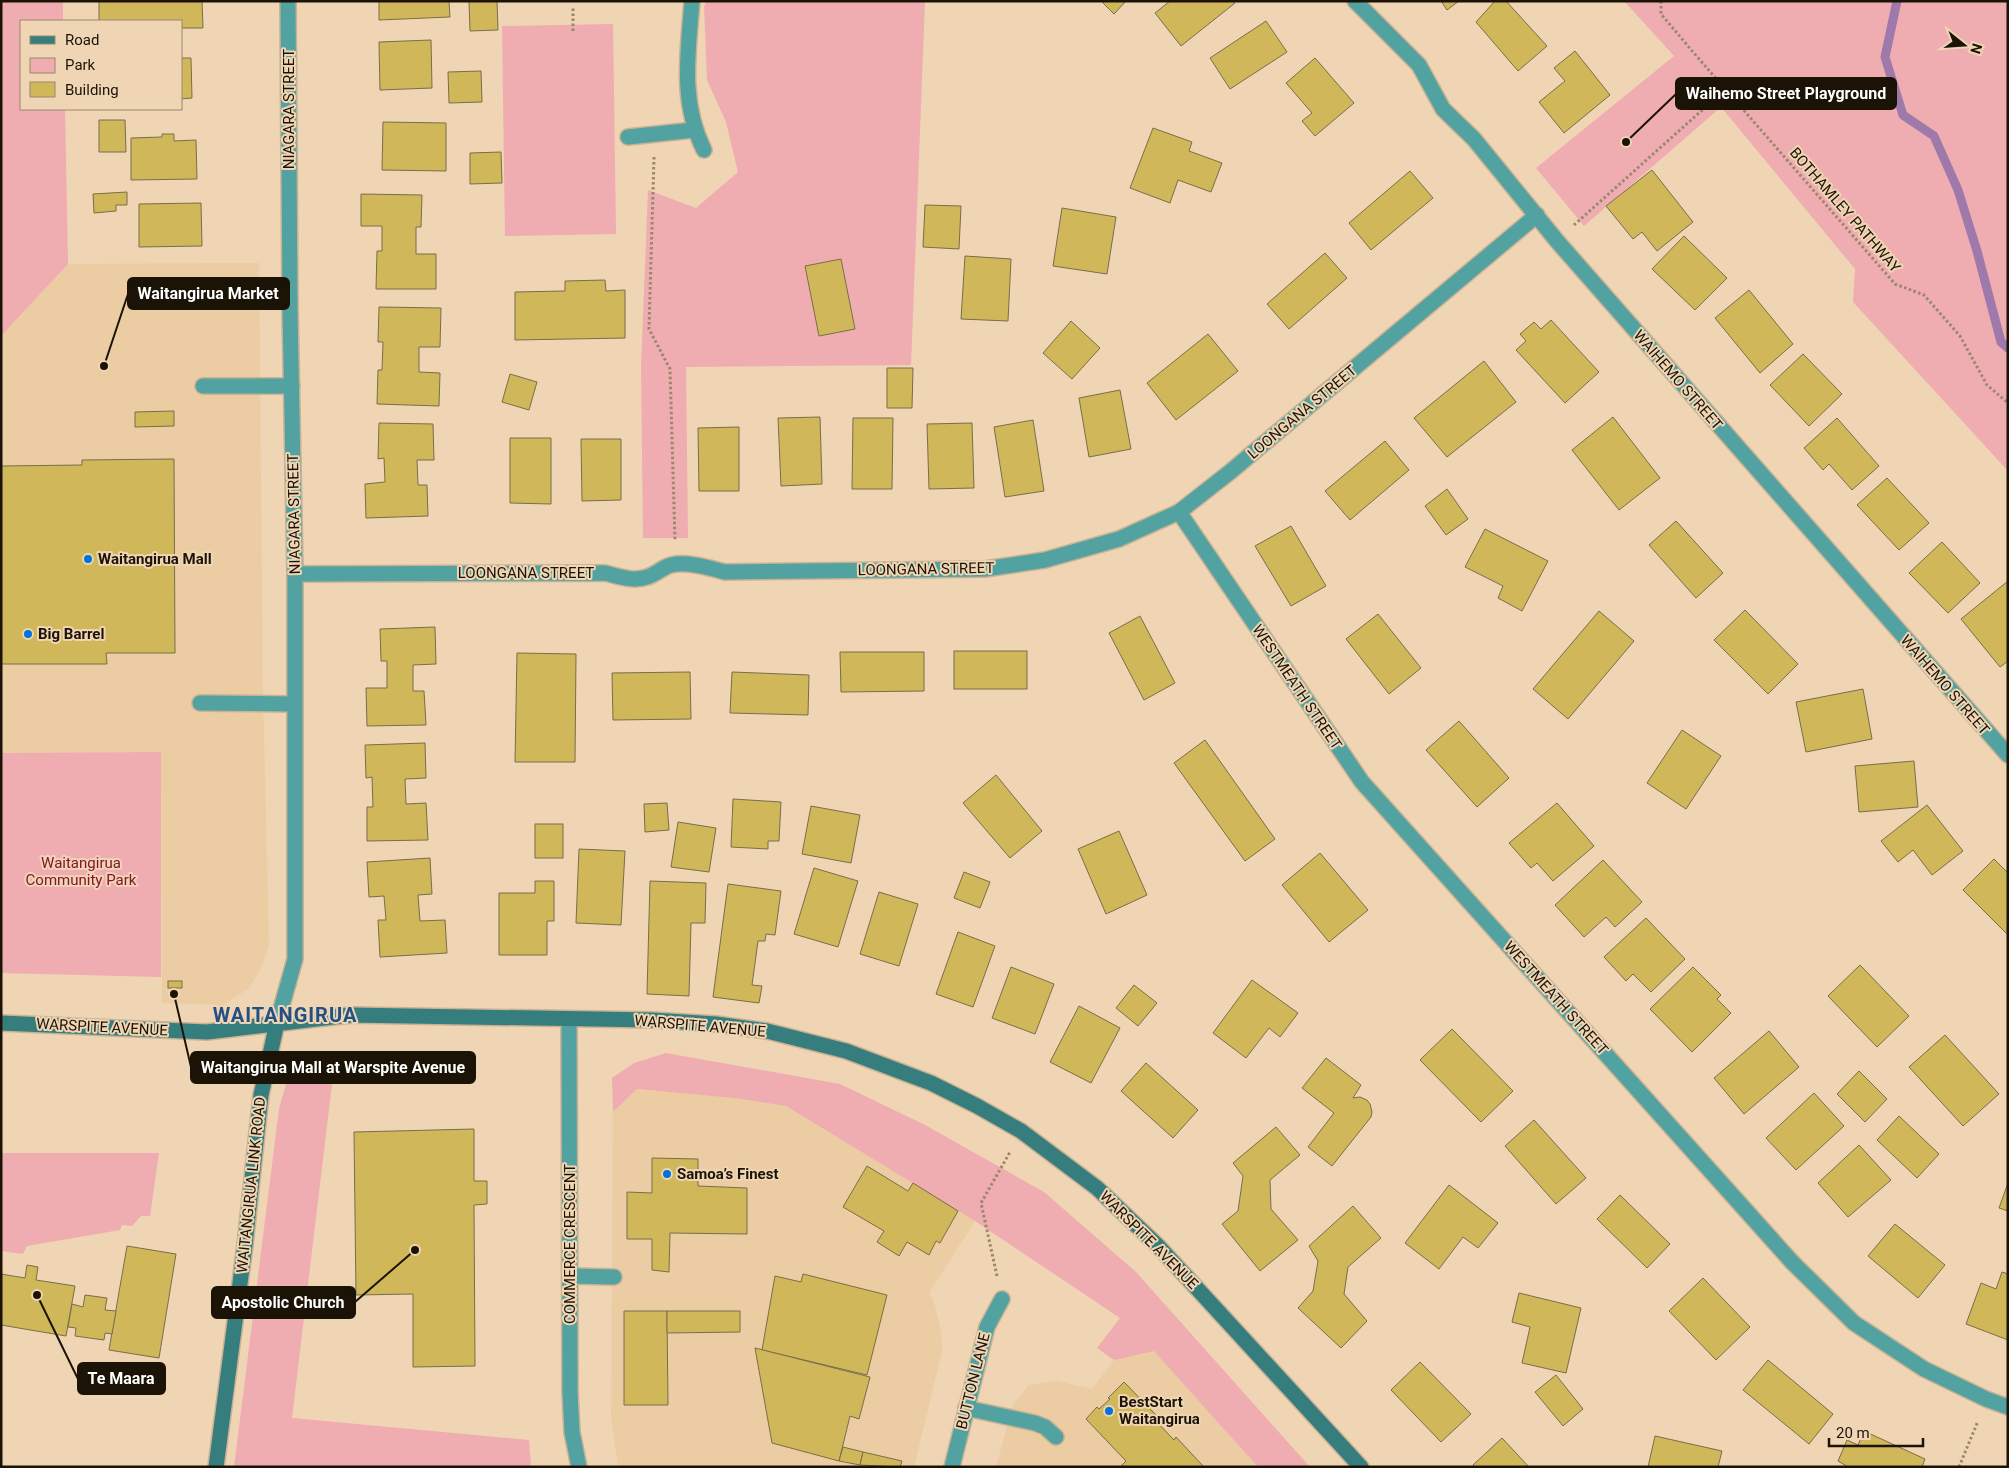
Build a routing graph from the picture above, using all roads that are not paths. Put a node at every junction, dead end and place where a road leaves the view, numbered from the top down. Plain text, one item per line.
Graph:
1 (288, 1) edge
2 (692, 1) edge
3 (1355, 1) edge
4 (694, 130) junction
5 (628, 137) dead end
6 (704, 150) dead end
7 (1536, 215) junction
8 (203, 386) dead end
9 (292, 386) junction
10 (1179, 512) junction
11 (295, 574) junction
12 (200, 703) dead end
13 (294, 704) junction
14 (2008, 755) edge
15 (569, 1020) junction
16 (1, 1023) edge
17 (277, 1023) junction
18 (571, 1276) junction
19 (614, 1277) dead end
20 (1002, 1299) road end
21 (2008, 1406) edge
22 (966, 1408) junction
23 (1056, 1437) dead end
24 (216, 1467) edge
25 (579, 1467) edge
26 (952, 1467) edge
27 (1361, 1467) edge

1 - 9 street, NIAGARA STREET
2 - 4 street
3 - 7 street, WAIHEMO STREET
4 - 5 street
4 - 6 street
7 - 10 street, LOONGANA STREET
7 - 14 street, WAIHEMO STREET
8 - 9 street
9 - 11 street, NIAGARA STREET
10 - 11 street, LOONGANA STREET
10 - 21 street, WESTMEATH STREET
11 - 13 street, NIAGARA STREET
12 - 13 street
13 - 17 street, NIAGARA STREET
15 - 17 main road, WARSPITE AVENUE
15 - 18 street, COMMERCE CRESCENT
15 - 27 main road, WARSPITE AVENUE
16 - 17 main road, WARSPITE AVENUE
17 - 24 main road, WAITANGIRUA LINK ROAD
18 - 19 street
18 - 25 street, COMMERCE CRESCENT
20 - 22 street, BUTTON LANE
22 - 23 street
22 - 26 street, BUTTON LANE

